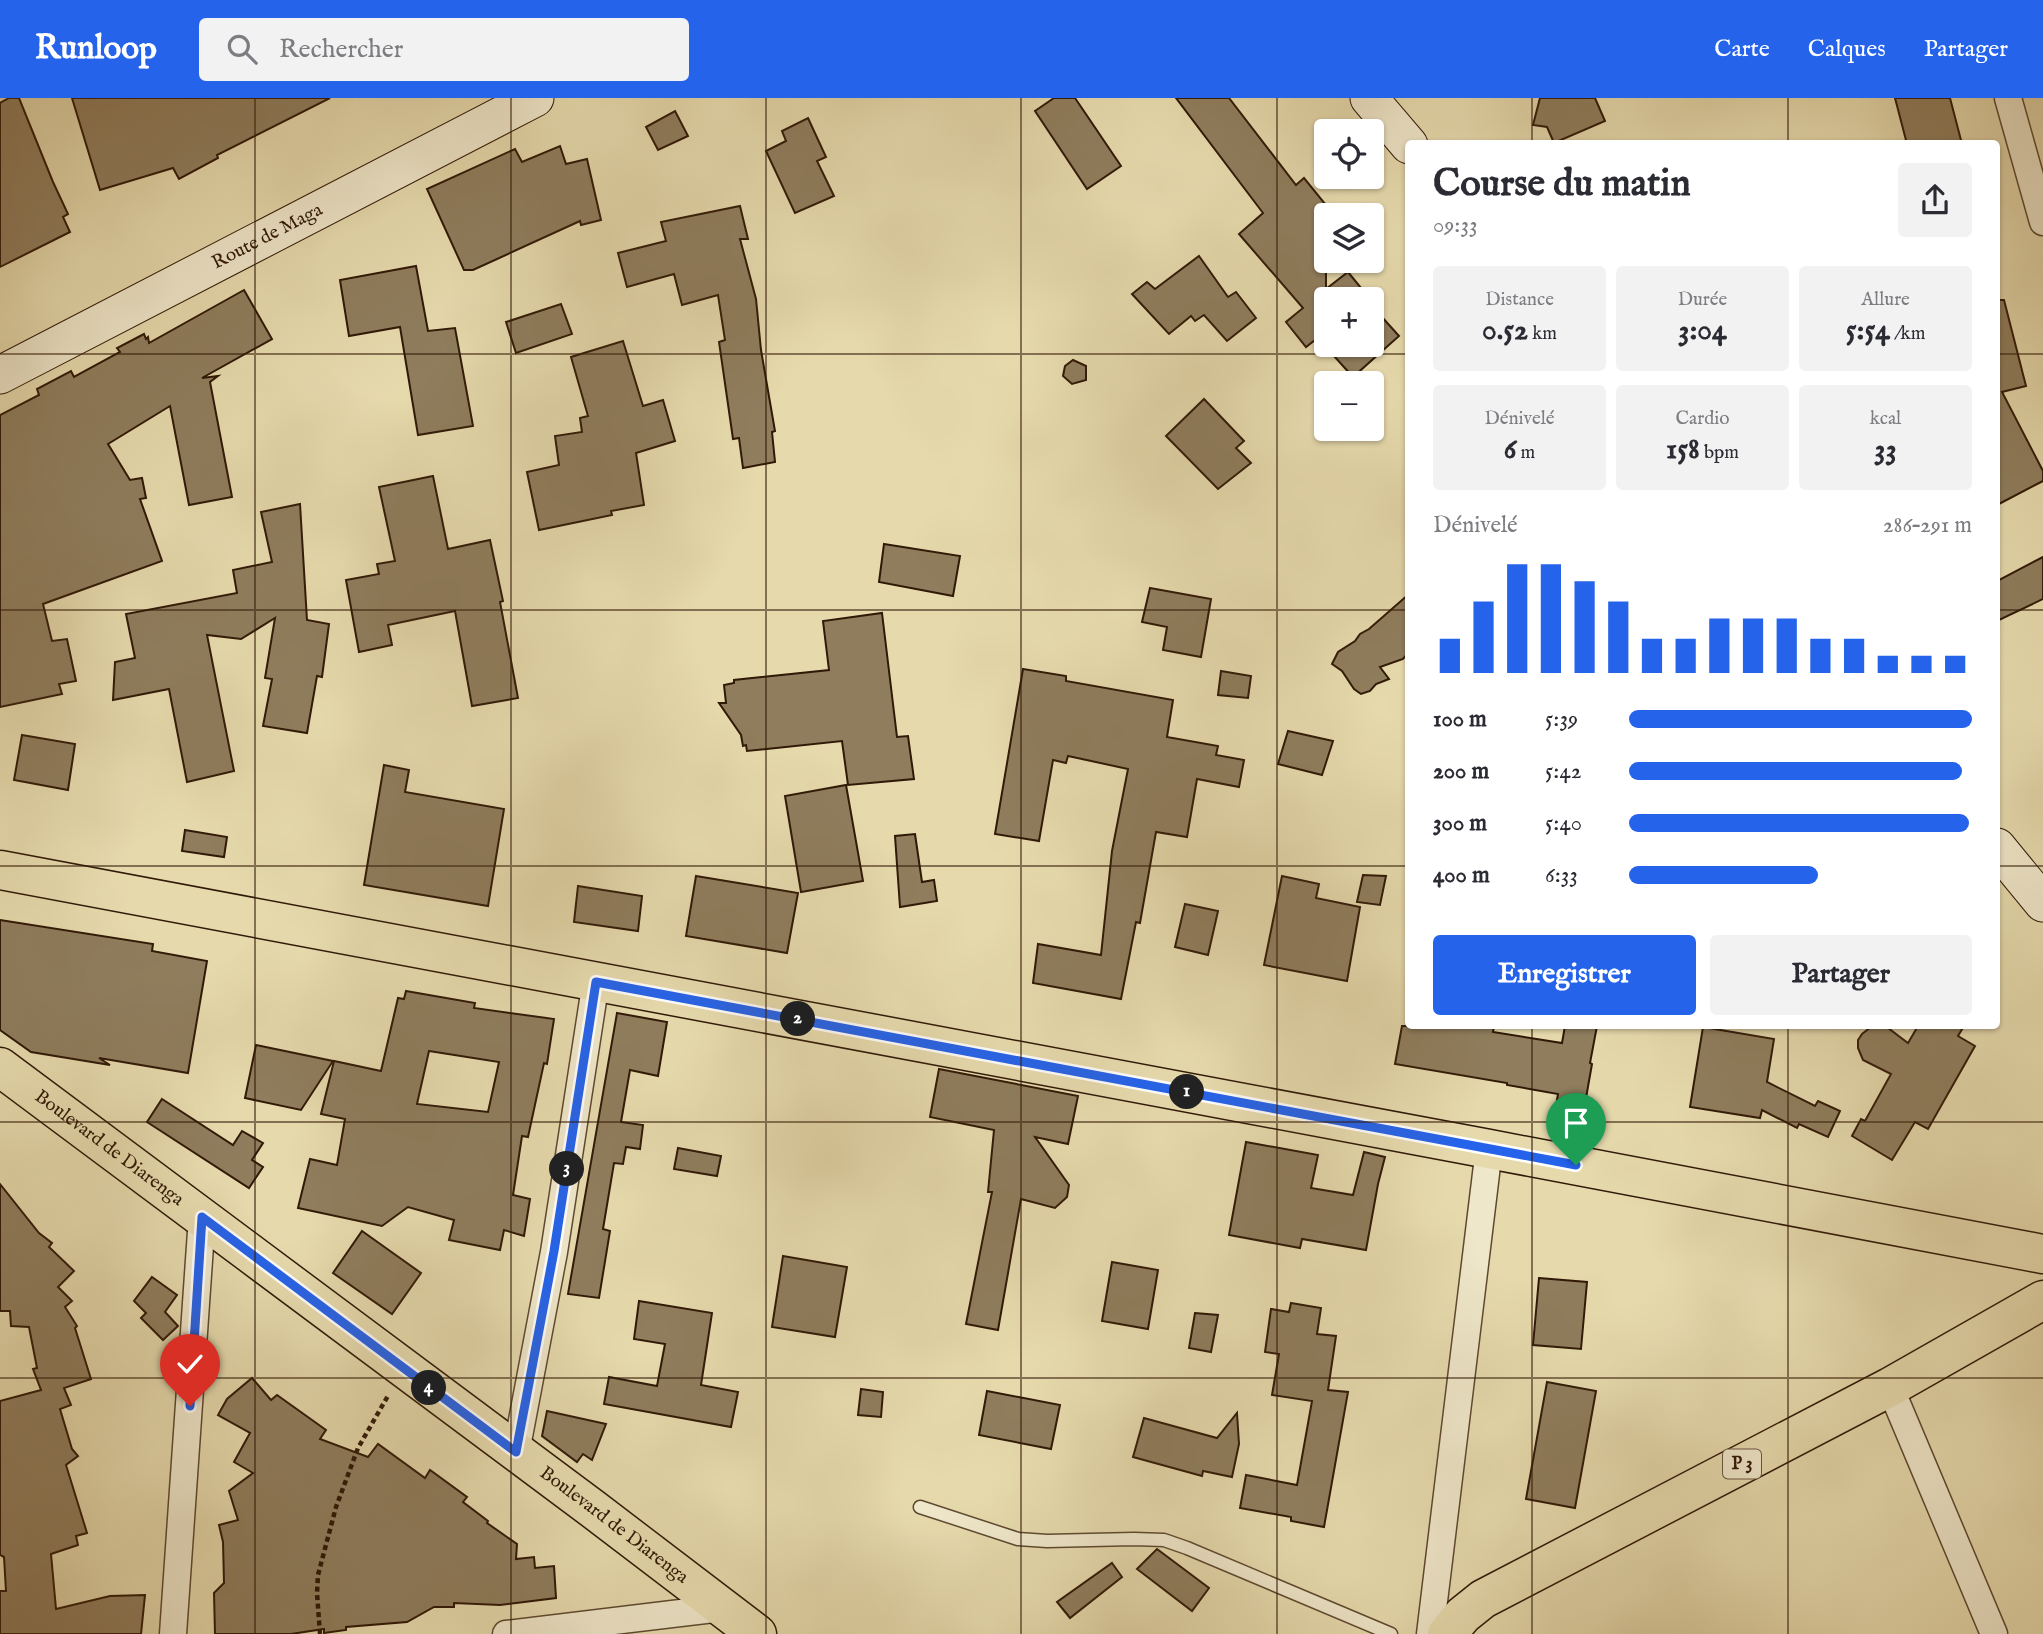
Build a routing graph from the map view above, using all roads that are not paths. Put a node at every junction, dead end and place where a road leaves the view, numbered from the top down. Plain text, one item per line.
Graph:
1 (535, 98) edge
2 (1369, 98) edge
3 (2008, 98) edge
4 (1405, 140) edge
5 (2043, 222) edge
6 (0, 375) edge
7 (2000, 851) edge
8 (0, 870) edge
9 (2043, 902) edge
10 (596, 982) junction
11 (0, 1067) edge
12 (1489, 1149) junction
13 (202, 1217) junction
14 (2043, 1254) edge
15 (2043, 1300) edge
16 (1890, 1387) junction
17 (516, 1452) junction
18 (920, 1507) dead end
19 (722, 1608) junction
20 (619, 1627) edge
21 (173, 1634) edge
22 (506, 1634) edge
23 (757, 1634) edge
24 (1391, 1634) edge
25 (1430, 1634) edge
26 (1447, 1634) edge
27 (1994, 1634) edge

1 - 6 main road, Route de Maga
2 - 4 main road
3 - 5 street
7 - 9 main road
8 - 10 main road
10 - 12 main road
10 - 17 street
11 - 13 main road, Boulevard de Diarenga
12 - 14 main road
12 - 25 street
13 - 17 main road, Boulevard de Diarenga
13 - 21 street
15 - 16 main road, P 3
16 - 26 main road, P 3
16 - 27 street
17 - 19 main road, Boulevard de Diarenga
18 - 24 lane
19 - 20 street
19 - 23 main road, Boulevard de Diarenga
20 - 22 street

